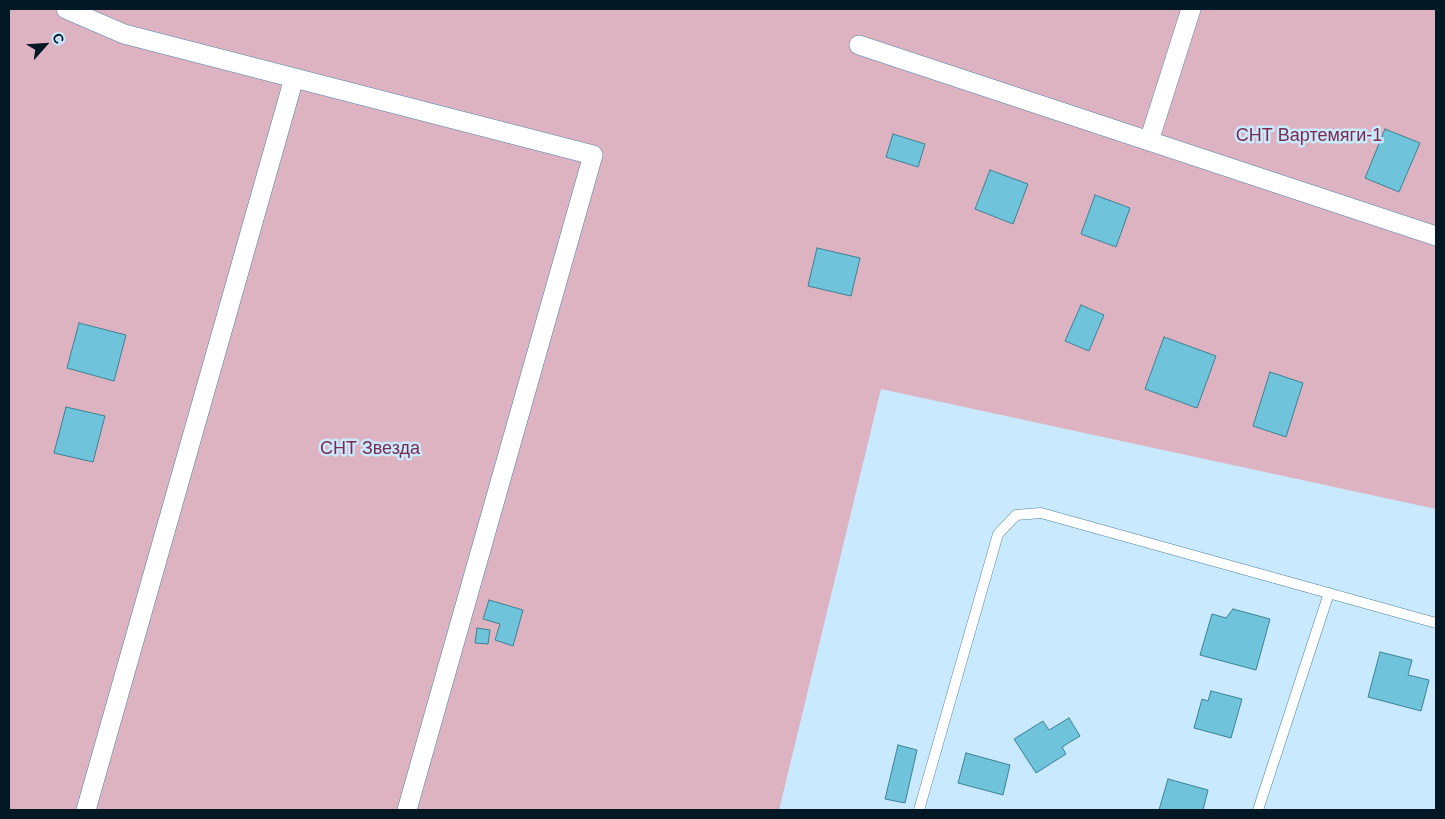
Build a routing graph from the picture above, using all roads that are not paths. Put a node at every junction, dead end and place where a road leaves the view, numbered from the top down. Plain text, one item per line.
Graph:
1 (66, 9) edge
2 (1192, 9) edge
3 (859, 45) dead end
4 (294, 78) junction
5 (1149, 140) junction
6 (1436, 236) edge
7 (1329, 593) junction
8 (1436, 623) edge
9 (86, 810) edge
10 (407, 810) edge
11 (919, 810) edge
12 (1258, 810) edge

1 - 4 street
2 - 5 street
3 - 5 street
4 - 9 street
4 - 10 street
5 - 6 street
7 - 8 lane
7 - 11 lane
7 - 12 lane

